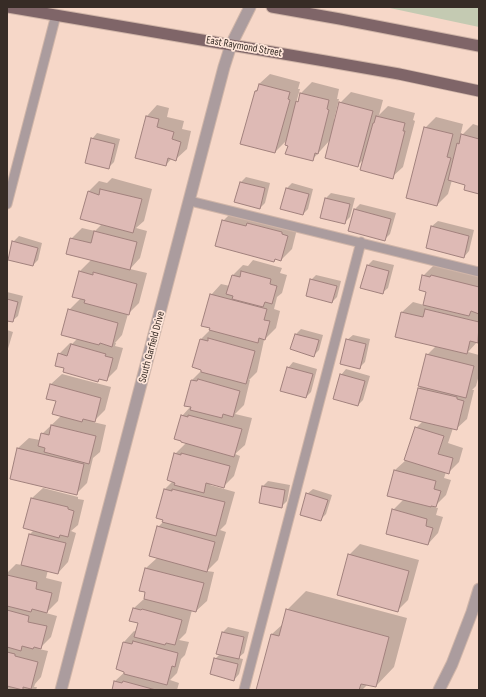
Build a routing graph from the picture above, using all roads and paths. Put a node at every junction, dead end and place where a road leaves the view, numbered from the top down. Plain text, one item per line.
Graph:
1 (8, 7) edge
2 (250, 7) edge
3 (272, 7) edge
4 (56, 15) junction
5 (230, 45) junction
6 (479, 46) edge
7 (479, 91) edge
8 (190, 200) junction
9 (7, 204) edge
10 (361, 242) junction
11 (479, 272) edge
12 (479, 589) edge
13 (61, 690) edge
14 (244, 690) edge
15 (439, 690) edge

1 - 4 main road, East Raymond Street
2 - 5 street, South Garfield Drive
3 - 6 main road
4 - 5 main road, East Raymond Street
4 - 9 lane
5 - 7 main road, East Raymond Street
5 - 8 street, South Garfield Drive
8 - 10 lane
8 - 13 street, South Garfield Drive
10 - 11 lane
10 - 14 lane
12 - 15 street

